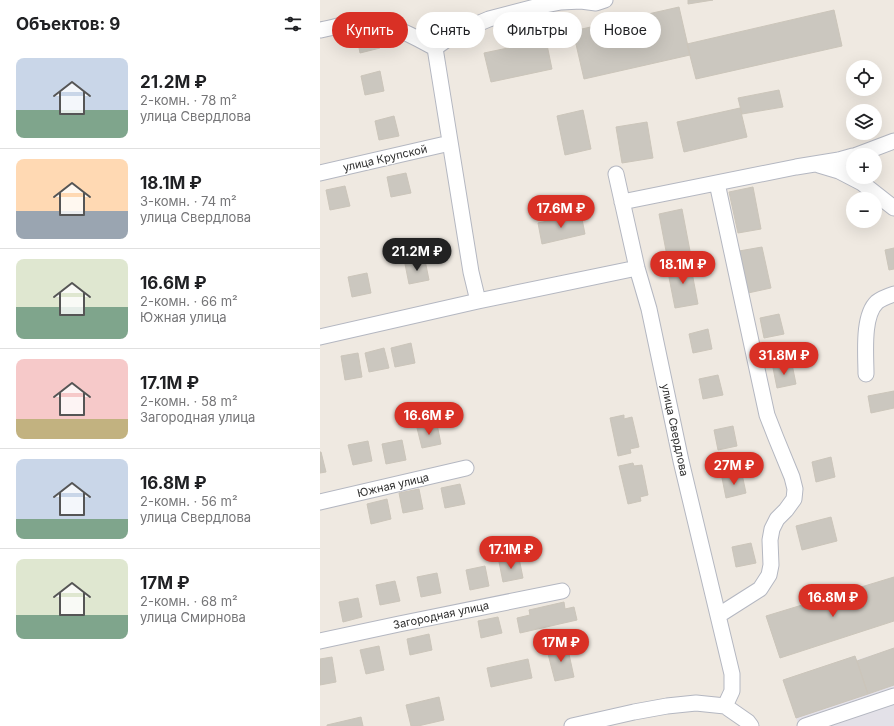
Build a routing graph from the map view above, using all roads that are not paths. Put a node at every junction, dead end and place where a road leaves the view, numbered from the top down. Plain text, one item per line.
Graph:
1 (600, 2) edge
2 (485, 21) edge
3 (320, 30) edge
4 (416, 38) edge
5 (435, 48) edge
6 (894, 141) edge
7 (450, 143) junction
8 (876, 148) edge
9 (846, 158) edge
10 (817, 164) junction
11 (320, 173) edge
12 (616, 174) dead end
13 (717, 183) junction
14 (622, 202) junction
15 (894, 208) edge
16 (636, 268) junction
17 (894, 294) edge
18 (478, 301) junction
19 (320, 337) edge
20 (866, 374) dead end
21 (466, 468) dead end
22 (320, 502) edge
23 (562, 591) dead end
24 (719, 615) junction
25 (320, 641) edge
26 (894, 696) edge
27 (725, 706) junction
28 (631, 719) edge
29 (572, 726) edge
30 (751, 726) edge
31 (805, 726) edge

1 - 2 street
3 - 4 street
5 - 7 street
6 - 8 street
7 - 11 street, улица Крупской
7 - 18 street
9 - 10 street
10 - 13 street
10 - 15 street
12 - 14 street, улица Свердлова
13 - 14 street
13 - 24 street
14 - 16 street, улица Свердлова
16 - 18 street
16 - 24 street, улица Свердлова
17 - 20 street
18 - 19 street
21 - 22 street, Южная улица
23 - 25 street, Загородная улица
24 - 27 street, улица Свердлова
26 - 31 street
27 - 28 street
27 - 30 street
28 - 29 street

